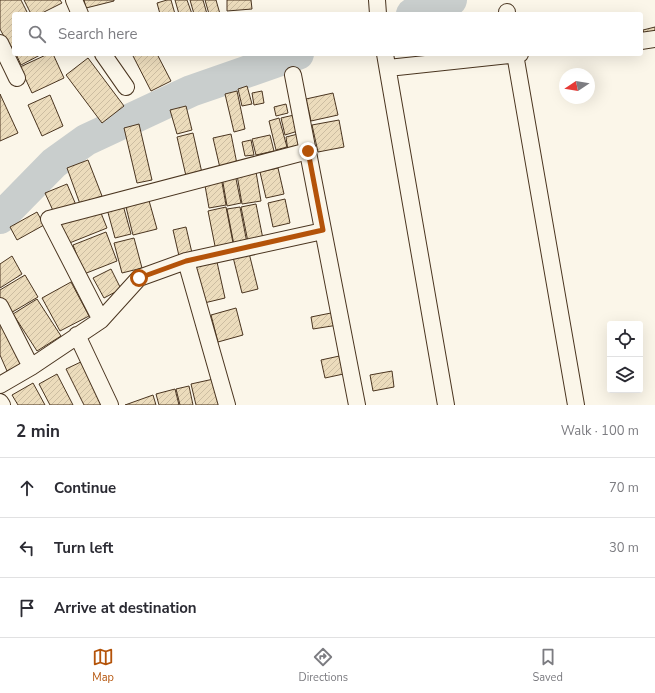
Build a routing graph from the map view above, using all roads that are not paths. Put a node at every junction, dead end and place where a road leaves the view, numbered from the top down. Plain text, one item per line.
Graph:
1 (74, 0) edge
2 (377, 0) edge
3 (79, 12) edge
4 (378, 12) edge
5 (655, 39) edge
6 (643, 41) edge
7 (0, 43) edge
8 (104, 56) edge
9 (480, 56) edge
10 (517, 56) edge
11 (386, 61) edge
12 (293, 75) dead end
13 (17, 78) dead end
14 (126, 87) dead end
15 (308, 151) junction
16 (323, 230) junction
17 (186, 261) junction
18 (0, 306) edge
19 (101, 320) junction
20 (77, 335) junction
21 (31, 367) junction
22 (0, 385) edge
23 (0, 402) edge
24 (2, 405) edge
25 (110, 405) edge
26 (227, 405) edge
27 (357, 405) edge
28 (446, 405) edge
29 (576, 405) edge

1 - 3 street
2 - 4 street
5 - 6 street
7 - 13 street
8 - 14 street
9 - 11 street
10 - 29 street
11 - 28 street
12 - 15 street
15 - 16 street
15 - 19 street
16 - 17 street
16 - 27 street
17 - 19 street
17 - 26 street
18 - 21 street
19 - 20 street
20 - 21 street
20 - 25 street
21 - 22 street
23 - 24 street

